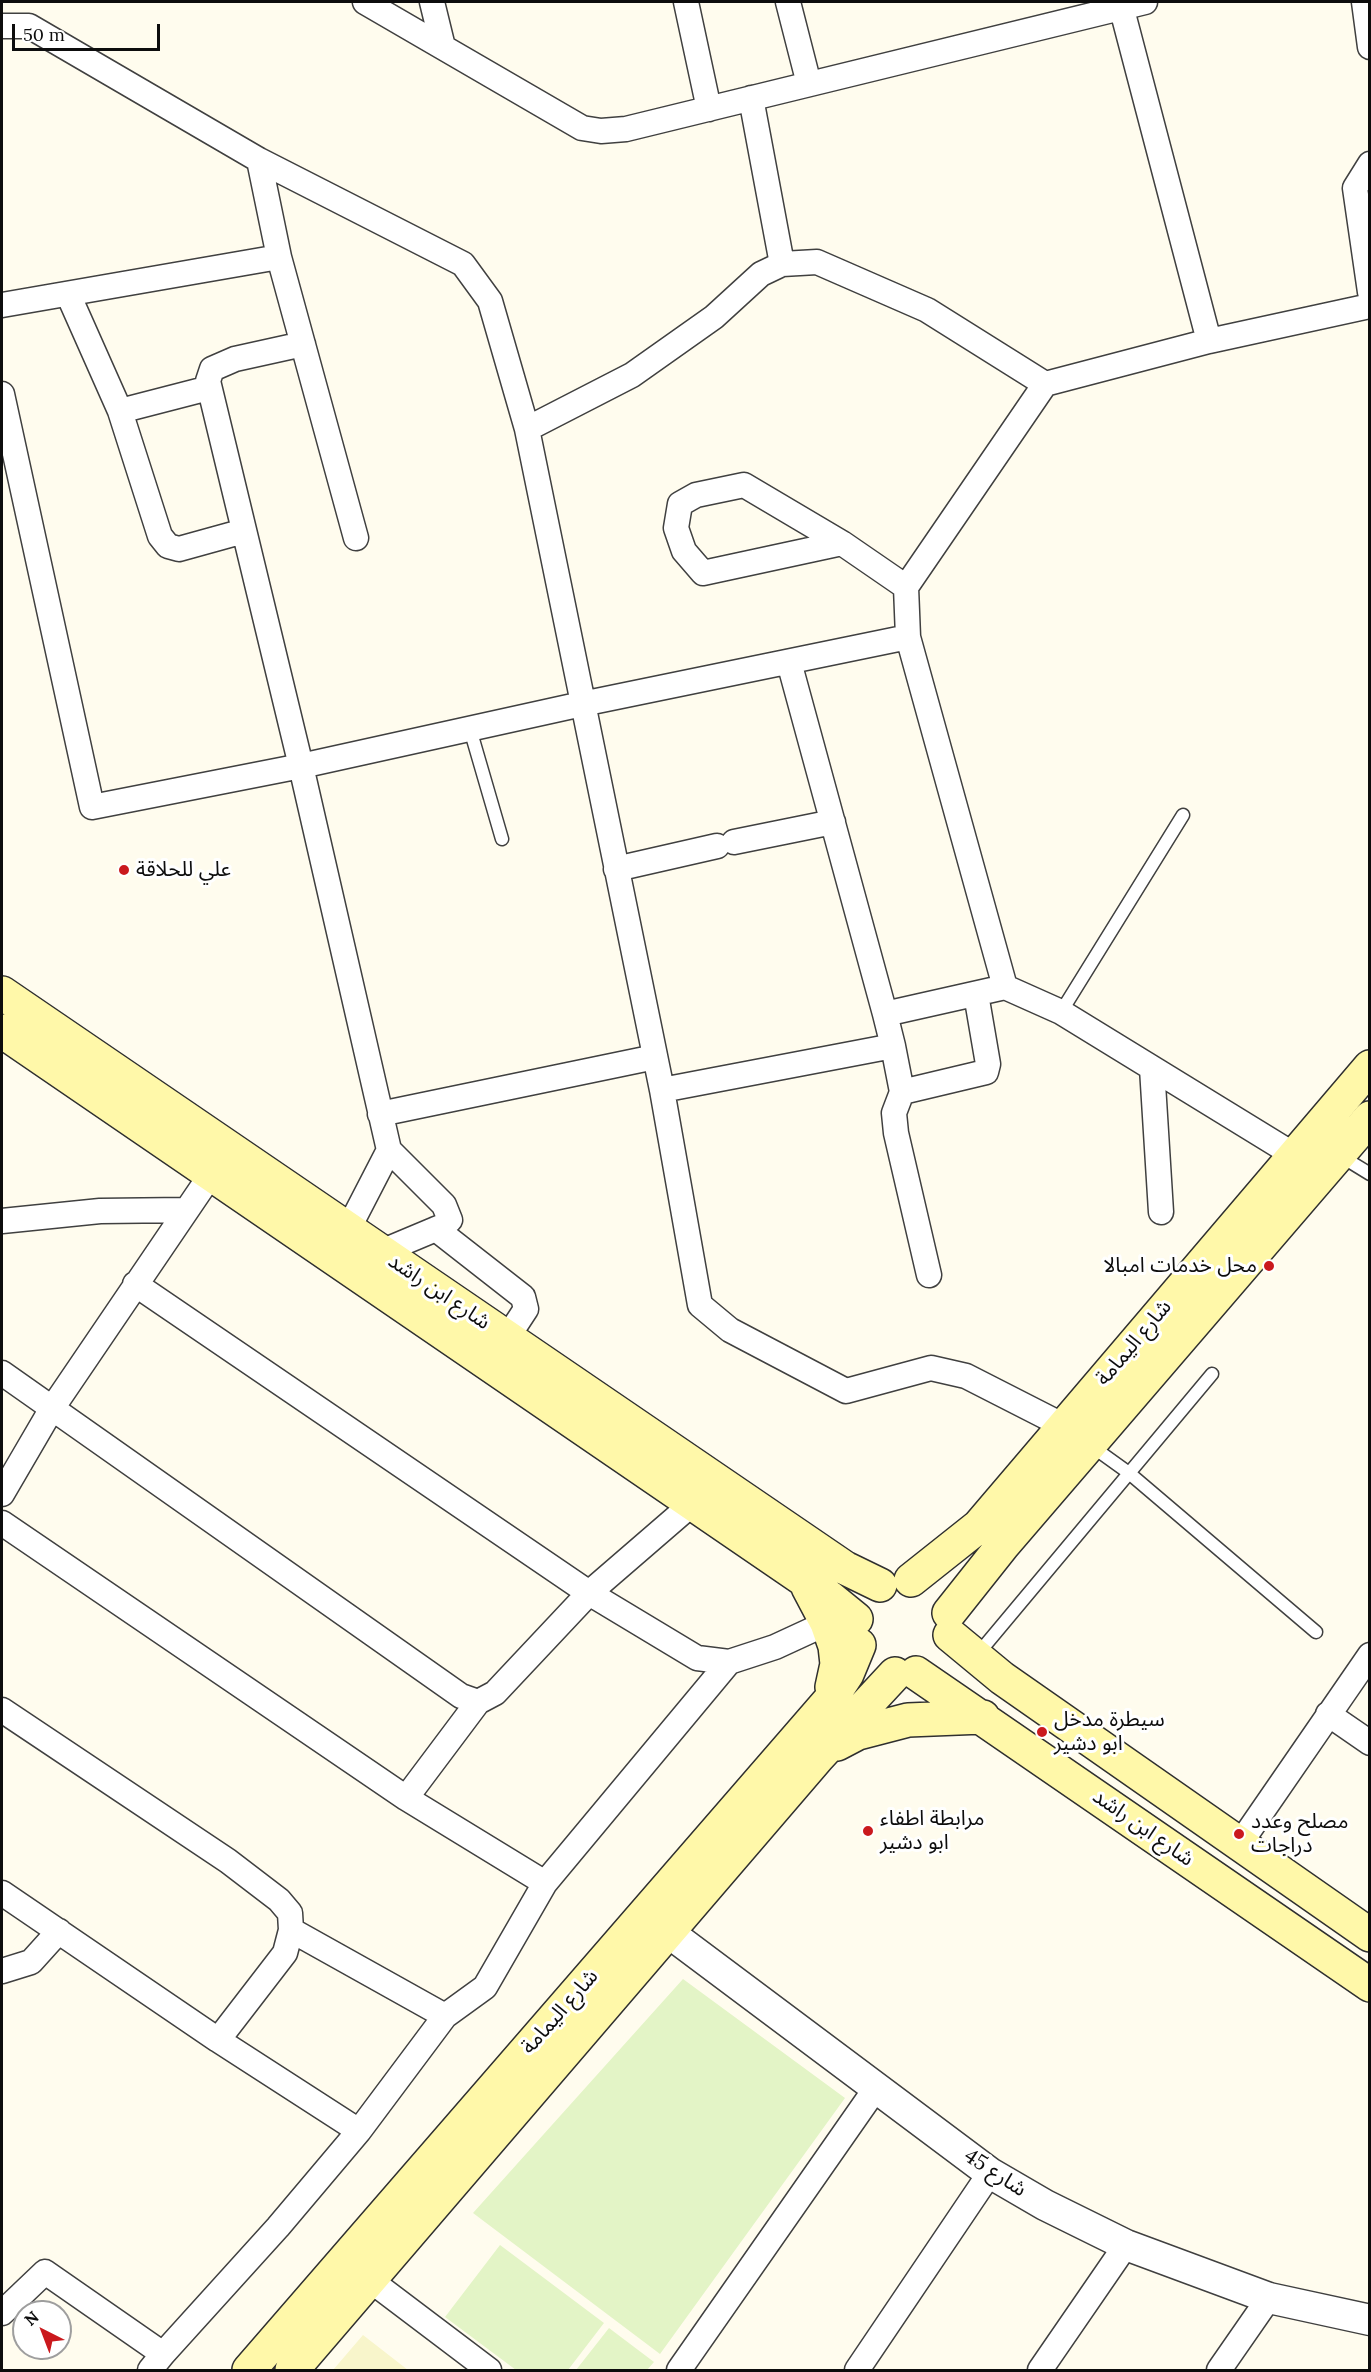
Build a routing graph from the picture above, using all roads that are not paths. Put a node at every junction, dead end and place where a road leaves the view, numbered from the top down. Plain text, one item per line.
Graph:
1 (365, 2) edge
2 (432, 2) edge
3 (686, 2) edge
4 (788, 2) edge
5 (1145, 2) edge
6 (1364, 2) edge
7 (1120, 4) edge
8 (2, 26) edge
9 (1370, 47) edge
10 (443, 48) junction
11 (809, 84) junction
12 (751, 98) junction
13 (709, 109) junction
14 (259, 160) junction
15 (1369, 167) edge
16 (279, 257) junction
17 (782, 264) junction
18 (1370, 292) edge
19 (68, 294) junction
20 (2, 305) edge
21 (1370, 306) edge
22 (1209, 341) junction
23 (303, 344) junction
24 (1045, 384) junction
25 (209, 388) junction
26 (2, 394) edge
27 (120, 411) junction
28 (527, 429) junction
29 (244, 531) junction
30 (356, 538) dead end
31 (842, 543) junction
32 (906, 586) junction
33 (908, 637) junction
34 (789, 662) junction
35 (582, 704) junction
36 (470, 729) junction
37 (301, 766) junction
38 (1183, 815) dead end
39 (833, 822) junction
40 (502, 839) dead end
41 (616, 869) junction
42 (1005, 987) junction
43 (2, 993) edge
44 (976, 994) junction
45 (1062, 1011) junction
46 (885, 1014) junction
47 (2, 1031) edge
48 (893, 1046) junction
49 (655, 1058) junction
50 (1370, 1067) edge
51 (1152, 1068) junction
52 (662, 1090) junction
53 (902, 1092) junction
54 (381, 1114) junction
55 (1370, 1118) edge
56 (389, 1150) junction
57 (1294, 1155) junction
58 (1338, 1155) junction
59 (1370, 1174) edge
60 (210, 1176) junction
61 (186, 1210) junction
62 (1161, 1212) dead end
63 (2, 1221) edge
64 (435, 1229) junction
65 (349, 1231) junction
66 (381, 1252) junction
67 (331, 1258) junction
68 (929, 1275) dead end
69 (135, 1284) junction
70 (507, 1338) junction
71 (2, 1373) edge
72 (1212, 1374) dead end
73 (51, 1410) junction
74 (1076, 1435) junction
75 (1129, 1473) junction
76 (2, 1494) edge
77 (692, 1504) junction
78 (2, 1523) edge
79 (896, 1582) junction
80 (589, 1593) junction
81 (950, 1624) junction
82 (847, 1629) junction
83 (1316, 1632) dead end
84 (1370, 1655) edge
85 (976, 1656) junction
86 (729, 1662) junction
87 (905, 1673) junction
88 (478, 1702) junction
89 (2, 1710) edge
90 (1328, 1714) junction
91 (983, 1717) junction
92 (1370, 1743) edge
93 (818, 1757) junction
94 (406, 1798) junction
95 (1239, 1845) junction
96 (545, 1883) junction
97 (2, 1893) edge
98 (291, 1930) junction
99 (59, 1931) junction
100 (668, 1932) junction
101 (1370, 1935) edge
102 (2, 1971) edge
103 (1370, 1985) edge
104 (445, 2016) junction
105 (218, 2040) junction
106 (876, 2088) junction
107 (359, 2131) junction
108 (990, 2172) junction
109 (1125, 2245) junction
110 (370, 2280) junction
111 (1269, 2298) junction
112 (2, 2313) edge
113 (1370, 2320) edge
114 (156, 2362) edge
115 (249, 2370) edge
116 (292, 2370) edge
117 (489, 2370) edge
118 (679, 2370) edge
119 (857, 2370) edge
120 (1040, 2370) edge
121 (1220, 2370) edge

1 - 10 street
2 - 10 street
3 - 13 street
4 - 11 street
5 - 7 street
6 - 9 street
7 - 11 street
7 - 22 street
8 - 14 street
10 - 13 street
11 - 12 street
12 - 13 street
12 - 17 street
14 - 16 street
14 - 28 street
15 - 18 street
16 - 19 street
16 - 23 street
17 - 24 street
17 - 28 street
19 - 20 street
19 - 27 street
21 - 22 street
22 - 24 street
23 - 25 street
23 - 30 street
24 - 32 street
25 - 27 street
25 - 29 street
26 - 37 street
27 - 29 street
28 - 35 street
29 - 37 street
31 - 31 street
31 - 32 street
32 - 33 street
33 - 34 street
33 - 42 street
34 - 35 street
34 - 39 street
35 - 36 street
35 - 41 street
36 - 37 street
36 - 40 lane
37 - 54 street
38 - 45 lane
39 - 41 street
39 - 46 street
41 - 49 street
42 - 44 street
42 - 45 street
43 - 65 main road, شارع ابن راشد
44 - 46 street
44 - 53 street
45 - 51 street
46 - 48 street
47 - 60 main road, شارع ابن راشد
48 - 52 street
48 - 53 street
49 - 52 street
49 - 54 street
50 - 57 main road, شارع اليمامة
51 - 57 street
51 - 62 street
52 - 74 street
53 - 68 street
54 - 56 street
55 - 58 main road, شارع اليمامة
56 - 64 street
56 - 65 street
57 - 74 main road, شارع اليمامة
58 - 59 lane
58 - 74 main road, شارع اليمامة
60 - 61 street
60 - 67 main road, شارع ابن راشد
61 - 63 street
61 - 69 street
64 - 66 street
64 - 70 street
65 - 66 main road, شارع ابن راشد
65 - 67 street
66 - 70 main road, شارع ابن راشد
67 - 77 main road, شارع ابن راشد
69 - 73 street
69 - 80 street
70 - 79 main road, شارع ابن راشد
71 - 73 street
72 - 75 lane
73 - 76 street
73 - 88 street
74 - 75 lane
74 - 79 main road, شارع اليمامة
74 - 81 main road, شارع اليمامة
75 - 83 lane
75 - 85 lane
77 - 80 street
77 - 82 main road, شارع ابن راشد
78 - 94 street
79 - 81 main road
79 - 82 main road
80 - 86 street
80 - 88 street
81 - 85 main road, شارع ابن راشد
81 - 87 main road
82 - 86 street
82 - 87 main road
82 - 115 main road, شارع اليمامة
84 - 90 street
85 - 95 main road, شارع ابن راشد
86 - 96 street
87 - 91 main road, شارع ابن راشد
87 - 93 main road, شارع اليمامة
88 - 94 street
89 - 98 street
90 - 92 street
90 - 95 street
91 - 93 main road
91 - 103 main road, شارع ابن راشد
93 - 100 main road, شارع اليمامة
94 - 96 street
95 - 101 main road, شارع ابن راشد
96 - 104 street
97 - 99 street
98 - 104 street
98 - 105 street
99 - 102 street
99 - 105 street
100 - 106 street, شارع 45
100 - 110 main road, شارع اليمامة
104 - 107 street
105 - 107 street
106 - 108 street, شارع 45
106 - 118 street
107 - 114 street
108 - 109 street, شارع 45
108 - 119 street
109 - 111 street, شارع 45
109 - 120 street
110 - 116 main road, شارع اليمامة
110 - 117 street
111 - 113 street, شارع 45
111 - 121 street
112 - 114 street

